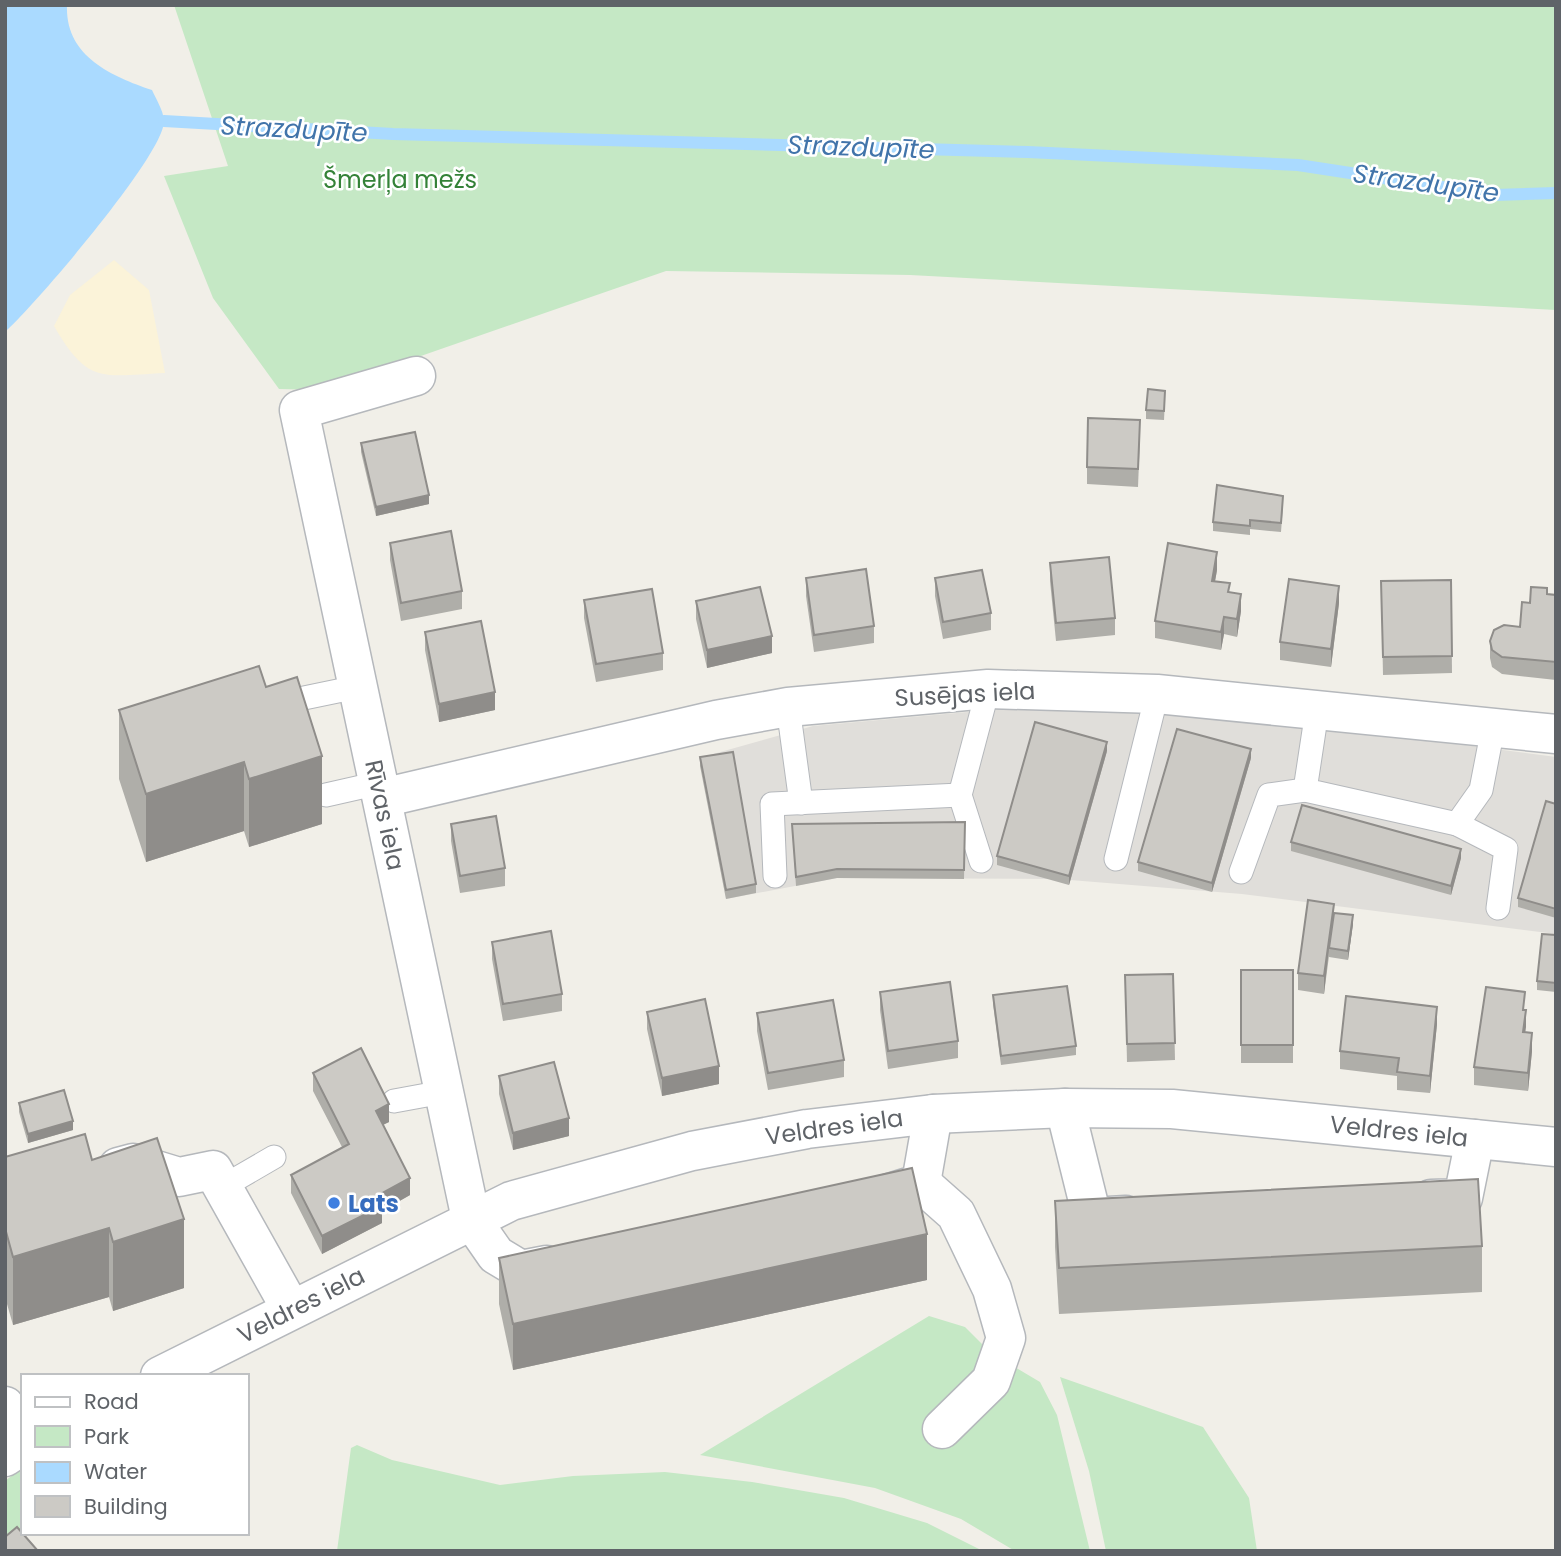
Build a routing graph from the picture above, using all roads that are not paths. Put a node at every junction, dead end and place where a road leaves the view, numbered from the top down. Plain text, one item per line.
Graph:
1 (416, 376) dead end
2 (357, 687) junction
3 (988, 689) junction
4 (1157, 694) junction
5 (254, 707) edge
6 (788, 707) junction
7 (1317, 711) junction
8 (1493, 728) junction
9 (1556, 734) edge
10 (381, 790) junction
11 (1305, 790) junction
12 (326, 795) dead end
13 (960, 795) junction
14 (802, 803) junction
15 (1457, 824) junction
16 (1116, 859) dead end
17 (981, 861) dead end
18 (1241, 872) dead end
19 (775, 876) dead end
20 (1498, 908) dead end
21 (443, 1092) junction
22 (394, 1101) dead end
23 (1065, 1108) junction
24 (933, 1114) junction
25 (1475, 1139) junction
26 (1556, 1147) edge
27 (274, 1157) dead end
28 (82, 1177) edge
29 (921, 1183) junction
30 (224, 1186) junction
31 (1394, 1201) edge
32 (839, 1205) edge
33 (1161, 1213) edge
34 (471, 1219) junction
35 (587, 1257) edge
36 (291, 1309) junction
37 (164, 1374) edge
38 (5, 1406) edge
39 (21, 1428) edge
40 (942, 1429) dead end
41 (21, 1446) edge
42 (5, 1457) edge

1 - 2 street, Rīvas iela
2 - 5 lane
2 - 10 street, Rīvas iela
3 - 4 street, Susējas iela
3 - 6 street, Susējas iela
3 - 13 lane
4 - 7 street, Susējas iela
4 - 16 lane
6 - 10 street, Susējas iela
6 - 14 lane
7 - 8 street, Susējas iela
7 - 11 lane
8 - 9 street, Susējas iela
8 - 15 lane
10 - 12 lane
10 - 21 street, Rīvas iela
11 - 15 lane
11 - 18 lane
13 - 14 lane
13 - 17 lane
14 - 19 lane
15 - 20 lane
21 - 22 lane
21 - 34 street, Rīvas iela
23 - 24 street, Veldres iela
23 - 25 street, Veldres iela
23 - 33 street
24 - 29 street
24 - 34 street, Veldres iela
25 - 26 street, Veldres iela
25 - 31 street
27 - 30 lane
28 - 30 street
29 - 32 street
29 - 40 street
30 - 36 street
34 - 35 street
34 - 36 street, Veldres iela
36 - 37 street, Veldres iela
38 - 39 street
41 - 42 street

